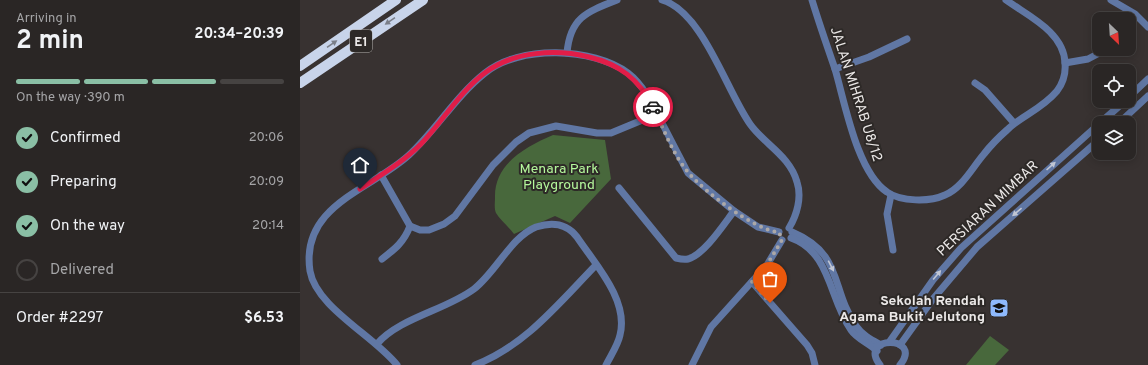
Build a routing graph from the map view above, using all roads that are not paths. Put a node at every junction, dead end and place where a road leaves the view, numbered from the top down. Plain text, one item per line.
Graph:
1 (396, 0) edge
2 (423, 0) edge
3 (617, 0) edge
4 (662, 0) edge
5 (812, 0) edge
6 (1006, 0) edge
7 (1111, 0) edge
8 (1148, 28) edge
9 (907, 40) dead end
10 (567, 53) junction
11 (1092, 56) edge
12 (1065, 63) junction
13 (300, 66) edge
14 (834, 69) junction
15 (1148, 79) edge
16 (300, 83) edge
17 (975, 83) dead end
18 (1136, 90) edge
19 (1148, 96) edge
20 (1116, 108) edge
21 (657, 114) junction
22 (1107, 116) edge
23 (1127, 116) edge
24 (1014, 123) junction
25 (1092, 129) edge
26 (1092, 146) edge
27 (381, 175) junction
28 (619, 188) dead end
29 (891, 195) junction
30 (734, 211) junction
31 (410, 226) junction
32 (790, 233) junction
33 (780, 236) junction
34 (893, 250) dead end
35 (382, 259) dead end
36 (596, 265) junction
37 (752, 282) junction
38 (890, 341) junction
39 (377, 344) junction
40 (900, 345) junction
41 (879, 348) junction
42 (879, 364) edge
43 (397, 365) edge
44 (475, 365) edge
45 (606, 365) edge
46 (692, 365) edge
47 (815, 365) edge
48 (900, 365) edge

13 -> 1 highway, E1
2 -> 16 highway, E1
3 - 10 street
4 - 32 street
5 - 14 street, JALAN MIHRAB U8/12
6 - 12 street, JALAN MIHRAB U8/12
7 - 8 street
9 - 14 street
10 - 21 street
10 - 27 street
11 - 12 street
12 - 24 street, JALAN MIHRAB U8/12
14 - 29 street, JALAN MIHRAB U8/12
15 - 18 street
17 - 24 street
19 - 23 street
20 - 22 street, PERSIARAN MIMBAR
21 - 30 street
21 - 31 street
24 - 29 street, JALAN MIHRAB U8/12
38 -> 25 street, PERSIARAN MIMBAR
26 -> 40 street, PERSIARAN MIMBAR
27 - 31 street
27 - 39 street
28 - 30 street
29 - 34 street
30 - 33 street
31 - 35 street
32 - 33 street
32 - 33 street
32 - 41 street
33 - 37 street
36 - 39 street
36 - 44 street
36 - 45 street
37 - 46 street
37 - 47 street
38 - 40 street
38 - 41 street
39 - 43 street
40 - 48 street
41 - 42 street

